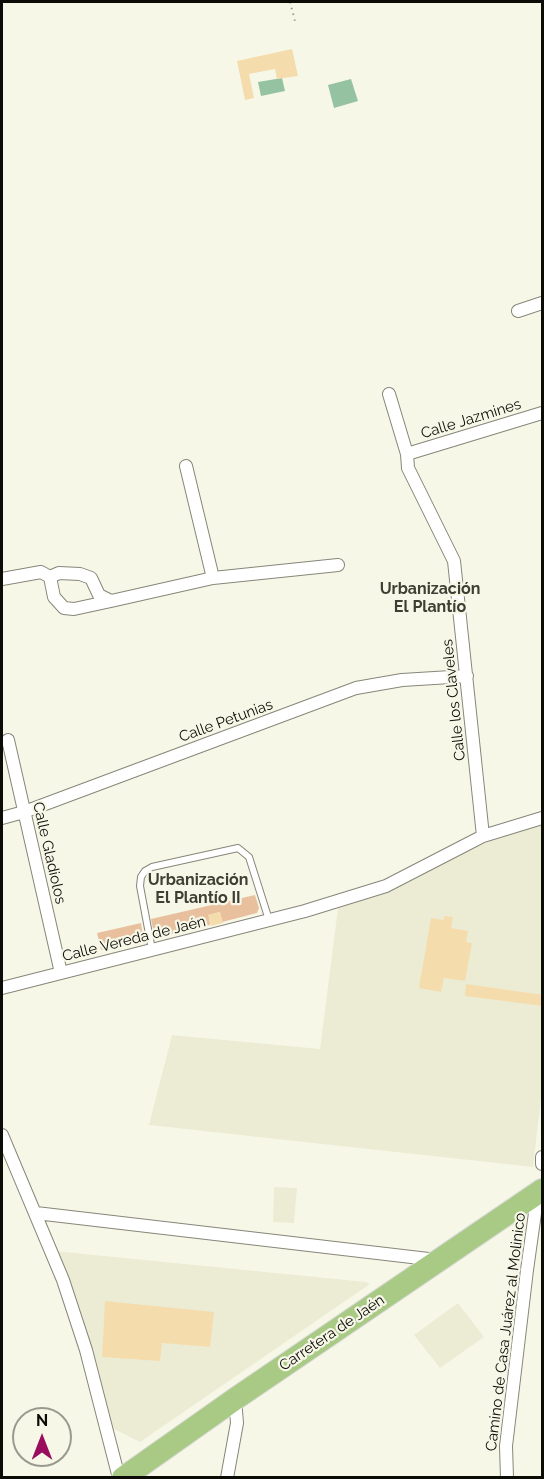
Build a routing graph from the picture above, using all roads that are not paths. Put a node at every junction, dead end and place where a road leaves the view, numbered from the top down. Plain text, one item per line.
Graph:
1 (543, 303) edge
2 (518, 311) dead end
3 (389, 394) dead end
4 (543, 413) edge
5 (407, 454) junction
6 (186, 466) dead end
7 (338, 565) dead end
8 (50, 577) junction
9 (213, 578) junction
10 (2, 579) edge
11 (111, 601) junction
12 (467, 676) junction
13 (8, 740) dead end
14 (24, 812) junction
15 (2, 818) edge
16 (543, 818) edge
17 (483, 836) junction
18 (269, 920) junction
19 (152, 950) junction
20 (61, 973) junction
21 (2, 988) edge
22 (2, 1135) edge
23 (543, 1157) edge
24 (543, 1164) edge
25 (543, 1191) edge
26 (36, 1214) junction
27 (440, 1260) junction
28 (235, 1399) junction
29 (121, 1478) edge
30 (227, 1478) edge
31 (507, 1478) edge

1 - 2 street
3 - 5 street, Calle los Claveles
4 - 5 street, Calle Jazmines
5 - 12 street, Calle los Claveles
6 - 9 street
7 - 9 street
8 - 10 street
8 - 11 street
8 - 11 street
9 - 11 street
12 - 14 street, Calle Petunias
12 - 17 street, Calle los Claveles
13 - 14 street, Calle Gladiolos
14 - 15 street, Calle Petunias
14 - 20 street, Calle Gladiolos
16 - 17 street, Calle Vereda de Jaén
17 - 18 street, Calle Vereda de Jaén
18 - 19 street, Calle Vereda de Jaén
18 - 19 lane
19 - 20 street, Calle Vereda de Jaén
20 - 21 street, Calle Vereda de Jaén
22 - 26 street
23 - 24 street
25 - 27 highway, Carretera de Jaén
25 - 31 street, Camino de Casa Juárez al Molinico
26 - 27 street
26 - 29 street
27 - 28 highway, Carretera de Jaén
28 - 29 highway, Carretera de Jaén
28 - 30 street

